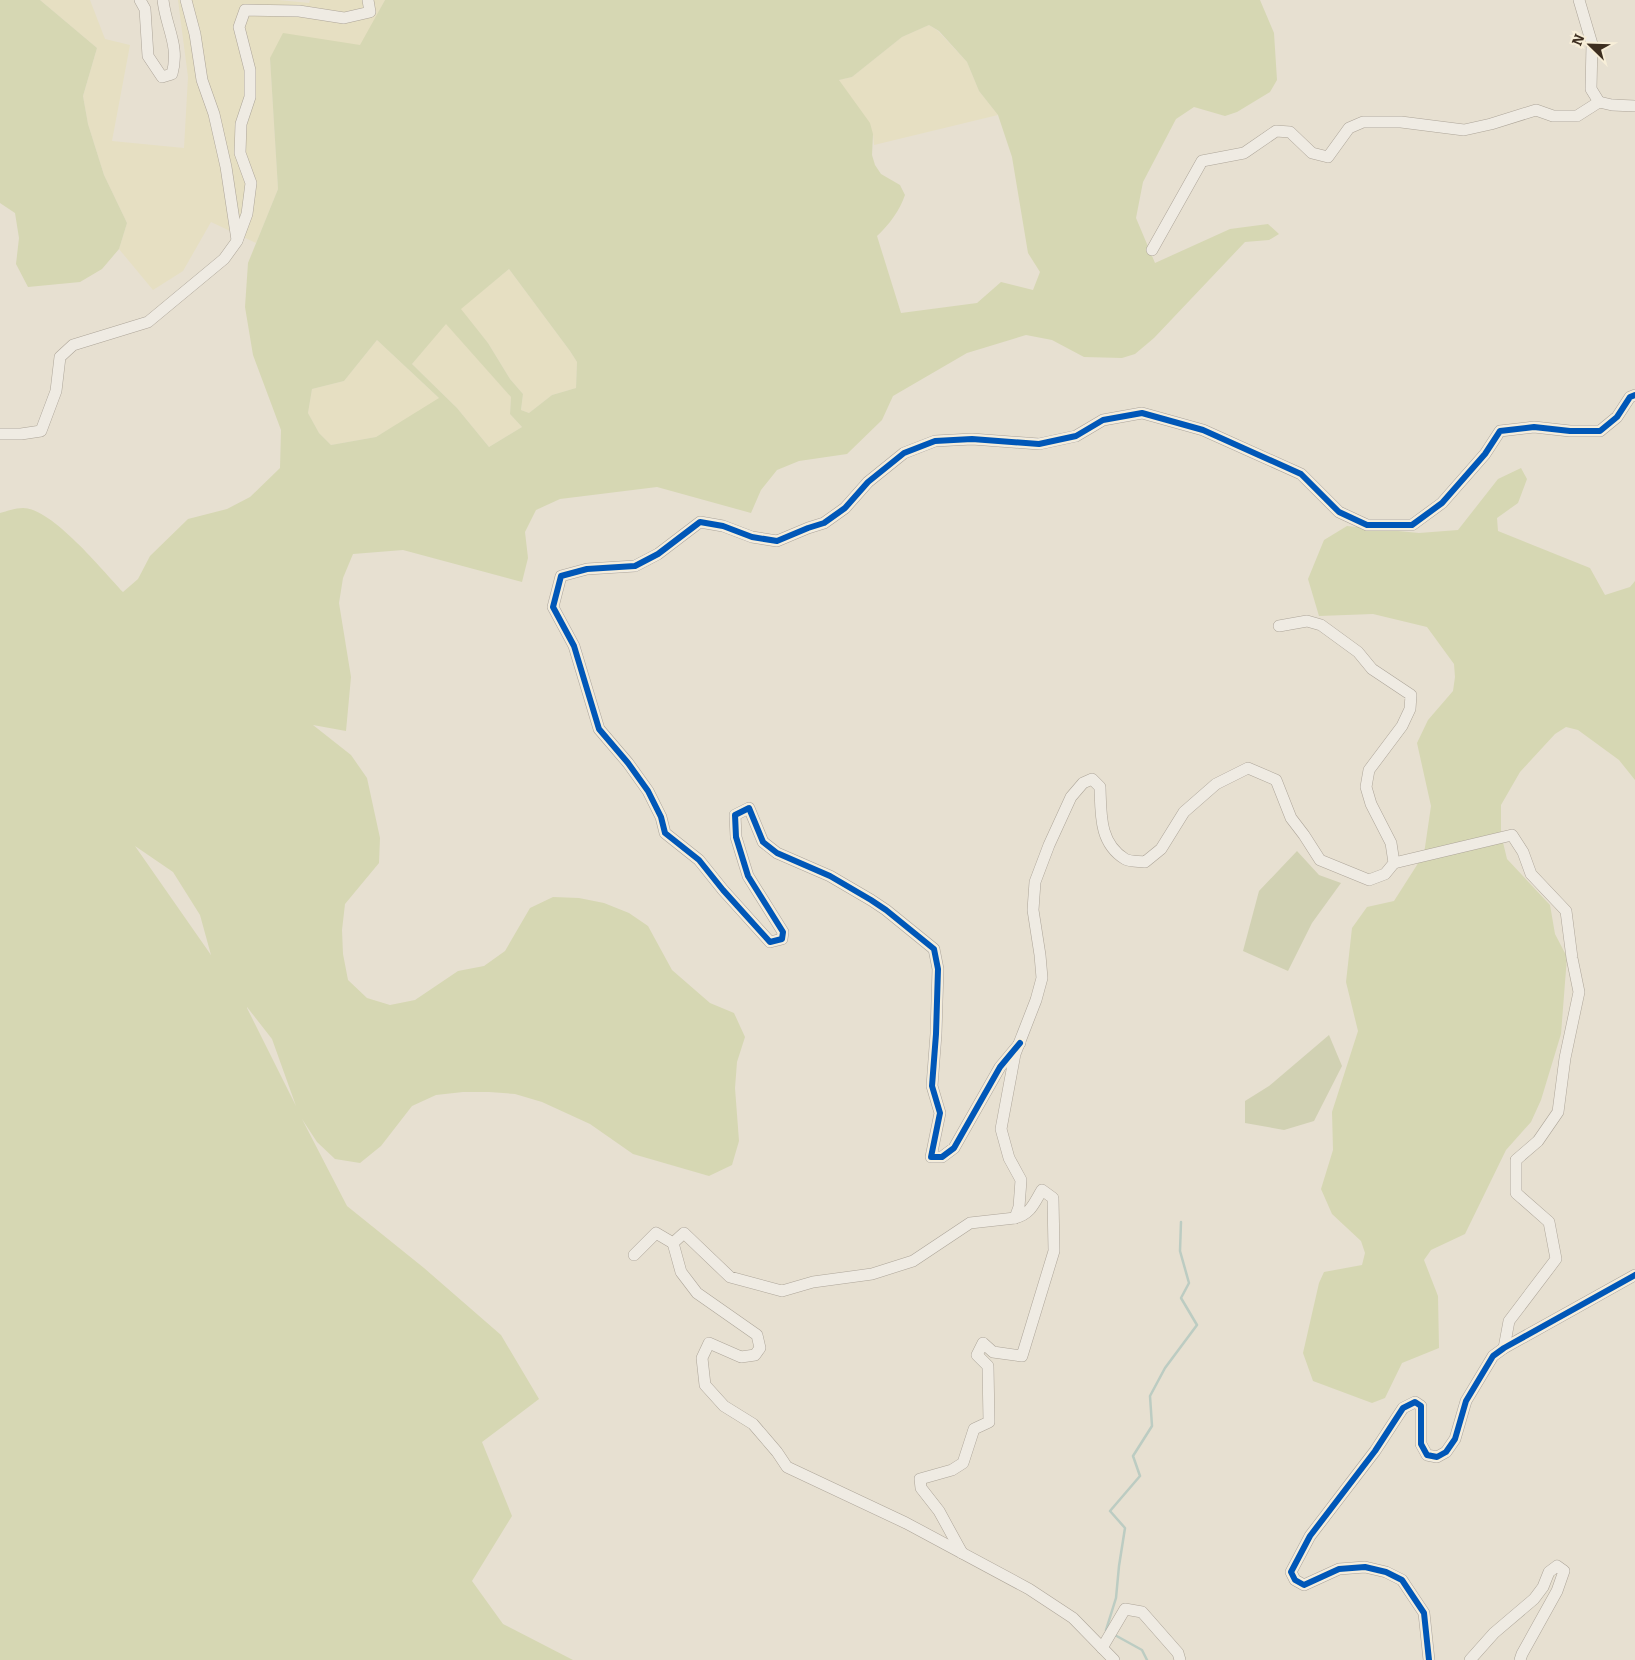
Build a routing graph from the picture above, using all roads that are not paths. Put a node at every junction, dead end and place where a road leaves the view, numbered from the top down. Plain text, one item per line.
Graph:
1 (140, 0) edge
2 (164, 0) edge
3 (186, 0) edge
4 (368, 0) edge
5 (1579, 0) edge
6 (1599, 102) junction
7 (1635, 106) edge
8 (237, 241) junction
9 (1152, 250) dead end
10 (1635, 395) edge
11 (0, 434) edge
12 (1279, 626) dead end
13 (1394, 862) junction
14 (1020, 1043) junction
15 (1015, 1218) junction
16 (673, 1243) junction
17 (634, 1255) dead end
18 (1635, 1275) edge
19 (1504, 1348) junction
20 (962, 1553) junction
21 (1102, 1648) junction
22 (1114, 1660) edge
23 (1180, 1660) edge
24 (1429, 1660) edge
25 (1470, 1660) edge
26 (1520, 1660) edge

1 - 2 street
3 - 8 street
4 - 8 street
5 - 6 street
6 - 7 street
6 - 9 street
8 - 11 street
10 - 14 street
12 - 13 street
13 - 14 street
13 - 19 street
14 - 15 street
15 - 16 street
15 - 20 street
16 - 17 street
16 - 20 street
18 - 19 street
19 - 24 street
20 - 21 street
21 - 22 street
21 - 23 street
25 - 26 street

